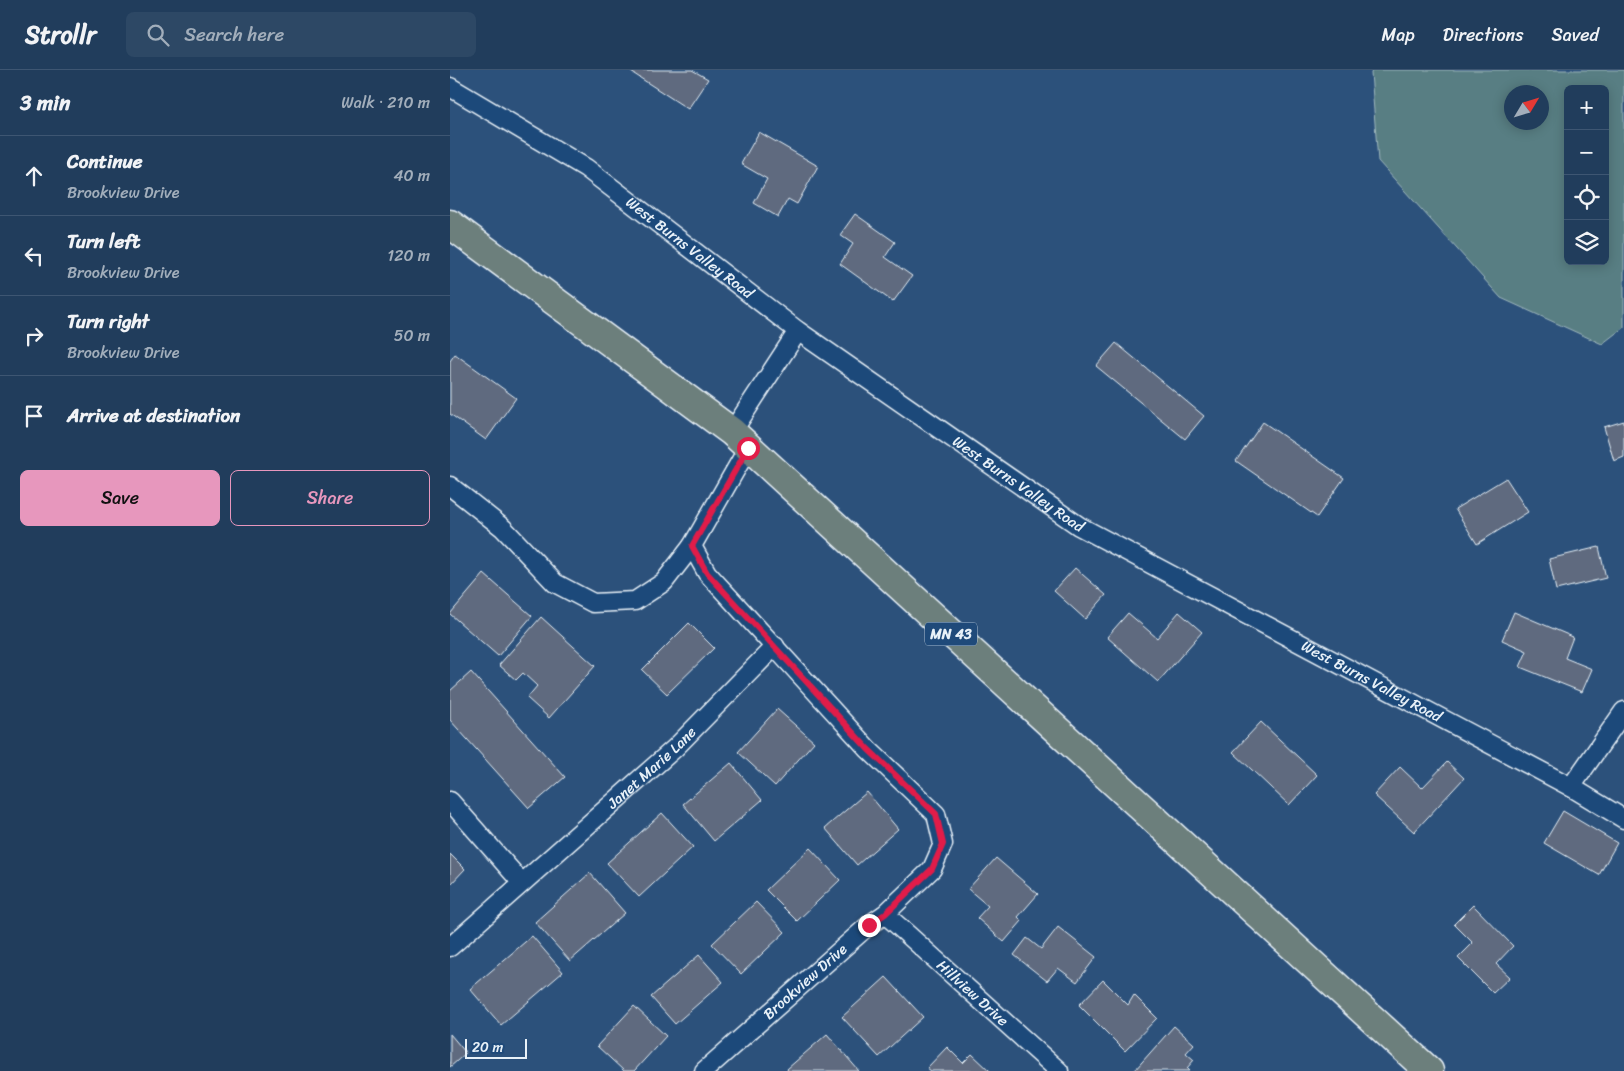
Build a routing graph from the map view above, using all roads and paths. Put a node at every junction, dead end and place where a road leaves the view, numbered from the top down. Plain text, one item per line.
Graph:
1 (450, 87) edge
2 (450, 224) edge
3 (798, 330) junction
4 (740, 440) junction
5 (450, 486) edge
6 (692, 546) junction
7 (775, 646) junction
8 (1624, 711) edge
9 (1571, 787) junction
10 (450, 801) edge
11 (1624, 819) edge
12 (522, 883) junction
13 (885, 914) junction
14 (450, 947) edge
15 (704, 1071) edge
16 (1059, 1071) edge
17 (1430, 1071) edge

1 - 3 street, West Burns Valley Road
2 - 4 main road, MN 43
3 - 4 street
3 - 9 street, West Burns Valley Road
4 - 6 street
4 - 17 main road, MN 43
5 - 6 street
6 - 7 street, Brookview Drive
7 - 12 street, Janet Marie Lane
7 - 13 street, Brookview Drive
8 - 9 street
9 - 11 street, West Burns Valley Road
10 - 12 street
12 - 14 street, Janet Marie Lane
13 - 15 street, Brookview Drive
13 - 16 street, Hillview Drive

